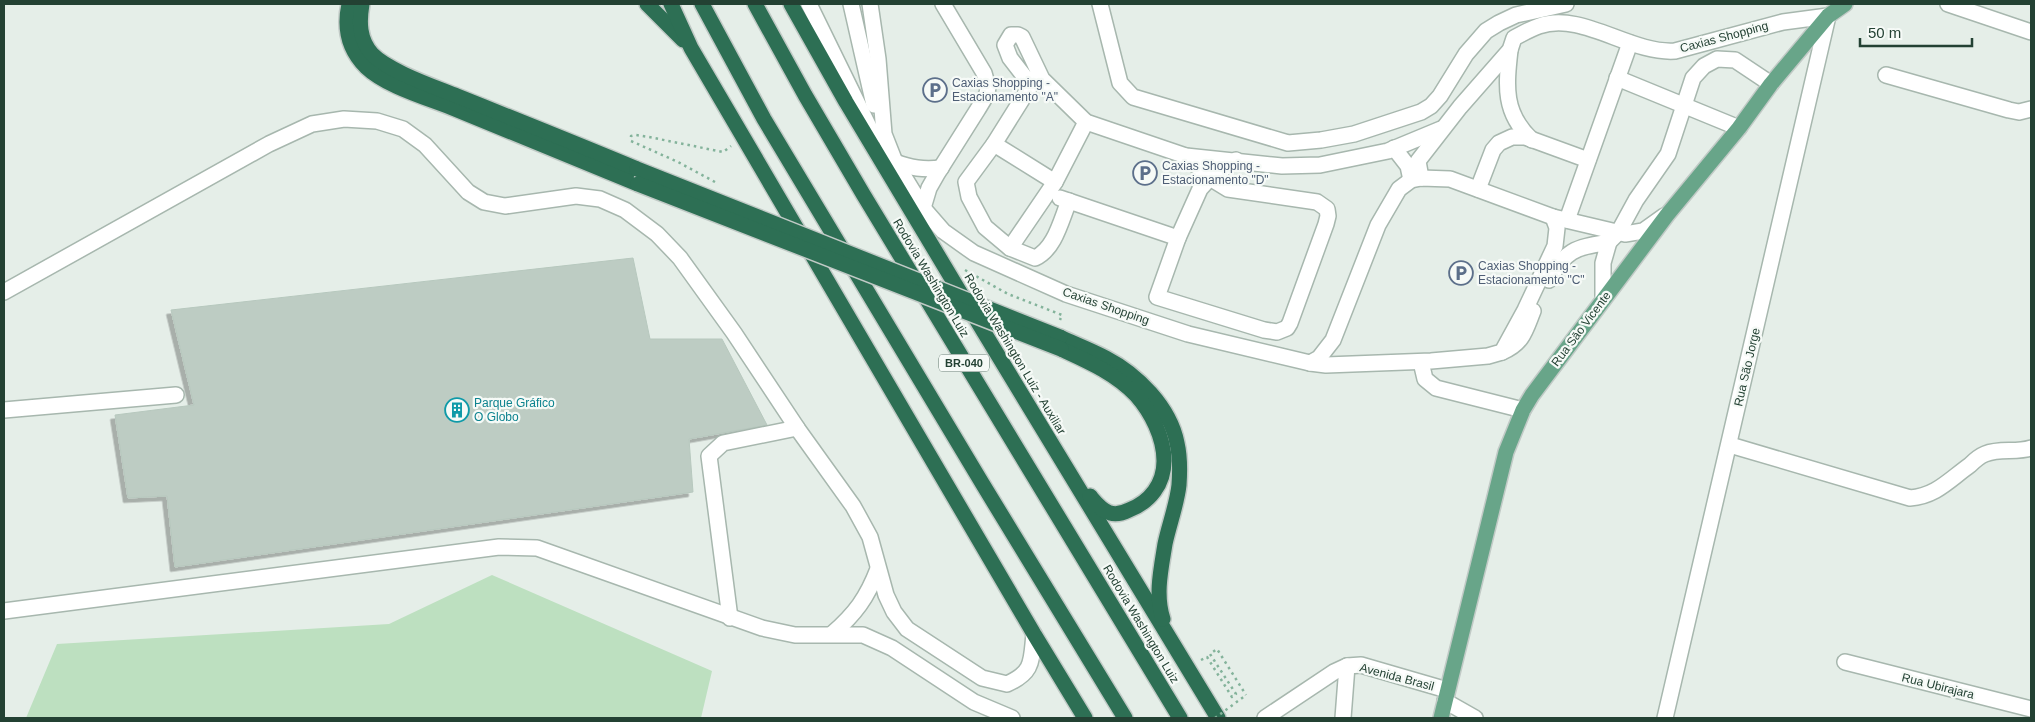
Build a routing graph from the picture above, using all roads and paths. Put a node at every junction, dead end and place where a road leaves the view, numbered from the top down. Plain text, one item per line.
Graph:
1 (349, 4) edge
2 (362, 4) edge
3 (647, 4) edge
4 (671, 4) edge
5 (702, 4) edge
6 (755, 4) edge
7 (809, 4) edge
8 (850, 4) edge
9 (870, 4) edge
10 (943, 4) edge
11 (1100, 4) edge
12 (1566, 4) edge
13 (1846, 4) edge
14 (1948, 4) edge
15 (790, 5) edge
16 (1828, 16) junction
17 (2031, 32) edge
18 (1630, 43) junction
19 (691, 48) junction
20 (1510, 50) junction
21 (1886, 75) dead end
22 (1617, 78) junction
23 (1771, 84) junction
24 (1685, 104) junction
25 (2031, 108) edge
26 (879, 115) junction
27 (1086, 122) junction
28 (1739, 128) junction
29 (1442, 129) junction
30 (743, 137) junction
31 (1532, 140) junction
32 (994, 144) junction
33 (1394, 148) junction
34 (1186, 156) junction
35 (1236, 160) junction
36 (1588, 160) junction
37 (1418, 161) junction
38 (894, 162) junction
39 (941, 168) junction
40 (1210, 178) junction
41 (1416, 179) junction
42 (1450, 179) junction
43 (719, 184) dead end
44 (898, 188) junction
45 (1051, 188) junction
46 (1478, 189) junction
47 (1069, 201) junction
48 (923, 208) junction
49 (1667, 215) junction
50 (1560, 218) junction
51 (1178, 238) junction
52 (1613, 238) junction
53 (1010, 248) junction
54 (964, 269) dead end
55 (1544, 280) junction
56 (4, 292) edge
57 (1603, 300) junction
58 (1060, 320) dead end
59 (1333, 340) junction
60 (1061, 343) junction
61 (1420, 362) junction
62 (1310, 363) junction
63 (1350, 364) junction
64 (176, 395) dead end
65 (4, 410) edge
66 (1522, 410) junction
67 (797, 428) junction
68 (1730, 445) junction
69 (2031, 448) edge
70 (1070, 474) junction
71 (878, 570) junction
72 (4, 611) edge
73 (730, 618) junction
74 (832, 634) junction
75 (1034, 634) junction
76 (1172, 644) junction
77 (1845, 662) dead end
78 (1347, 666) junction
79 (1187, 669) junction
80 (982, 678) junction
81 (1446, 695) junction
82 (974, 702) junction
83 (2031, 709) edge
84 (1012, 718) edge
85 (1085, 718) edge
86 (1125, 718) edge
87 (1180, 718) edge
88 (1216, 718) edge
89 (1265, 718) edge
90 (1343, 718) edge
91 (1441, 718) edge
92 (1475, 718) edge
93 (1665, 718) edge

1 - 60 highway, bridge
2 - 60 highway, bridge
3 - 19 highway
4 - 19 highway
5 - 86 highway
6 - 87 highway, Rodovia Washington Luiz / BR-040
7 - 44 street
8 - 26 street, Caxias Shopping
9 - 26 street, Caxias Shopping
10 - 39 street
11 - 12 street
13 - 16 main road, Rua Sāo Vicente
14 - 17 street
15 - 44 highway, Rodovia Washington Luiz - Auxiliar
16 - 18 street, Caxias Shopping
16 - 23 main road, Rua Sāo Vicente
16 - 68 street, Rua São Jorge
18 - 20 street, Caxias Shopping
18 - 22 street
19 - 30 highway
20 - 29 street, Caxias Shopping
20 - 31 street
21 - 25 street
22 - 24 street
22 - 36 street
23 - 24 street
23 - 28 main road, Rua Sāo Vicente
24 - 28 street
24 - 52 street
26 - 38 street, Caxias Shopping
27 - 32 street
27 - 34 street
27 - 45 street
28 - 49 main road, Rua Sāo Vicente
29 - 33 street
29 - 37 street, Caxias Shopping
30 - 43 path
30 - 75 highway
31 - 36 street
31 - 46 street
32 - 45 street
32 - 53 street
33 - 35 street
33 - 37 street, Caxias Shopping
33 - 41 street
34 - 35 street
34 - 40 street
35 - 40 street
36 - 50 street
37 - 41 street
37 - 42 street, Caxias Shopping
38 - 39 street
38 - 48 street, Caxias Shopping
39 - 48 street
40 - 51 street
40 - 51 street
41 - 42 street, Caxias Shopping
41 - 59 street
42 - 46 street, Caxias Shopping
44 - 70 highway, Rodovia Washington Luiz - Auxiliar
45 - 47 street
45 - 53 street
46 - 50 street, Caxias Shopping
47 - 51 street
47 - 53 street
48 - 62 street, Caxias Shopping
49 - 52 street, Caxias Shopping
49 - 57 main road, Rua Sāo Vicente
50 - 52 street, Caxias Shopping
50 - 55 street, Caxias Shopping
52 - 55 street, Caxias Shopping
52 - 57 street
54 - 58 path
55 - 61 street, Caxias Shopping
56 - 67 street
57 - 66 main road, Rua Sāo Vicente
59 - 62 street
59 - 63 street
60 - 70 highway
60 - 76 highway
61 - 63 street, Caxias Shopping
61 - 66 street
62 - 63 street, Caxias Shopping
64 - 65 street
66 - 81 main road, Rua Sāo Vicente
67 - 71 street
67 - 73 street
68 - 69 street
68 - 93 street, Rua São Jorge
70 - 76 highway, Rodovia Washington Luiz - Auxiliar
71 - 74 street
71 - 80 street
72 - 73 street
73 - 74 street
74 - 82 street
75 - 80 street
75 - 85 highway
76 - 79 highway, Rodovia Washington Luiz - Auxiliar
77 - 83 street, Rua Ubirajara
78 - 81 street, Avenida Brasil
78 - 89 street
78 - 90 street
79 - 88 highway, Rodovia Washington Luiz - Auxiliar
79 - 88 path, bridge
80 - 82 street
81 - 91 main road, Rua Sāo Vicente
81 - 92 street, Avenida Brasil
82 - 84 street

